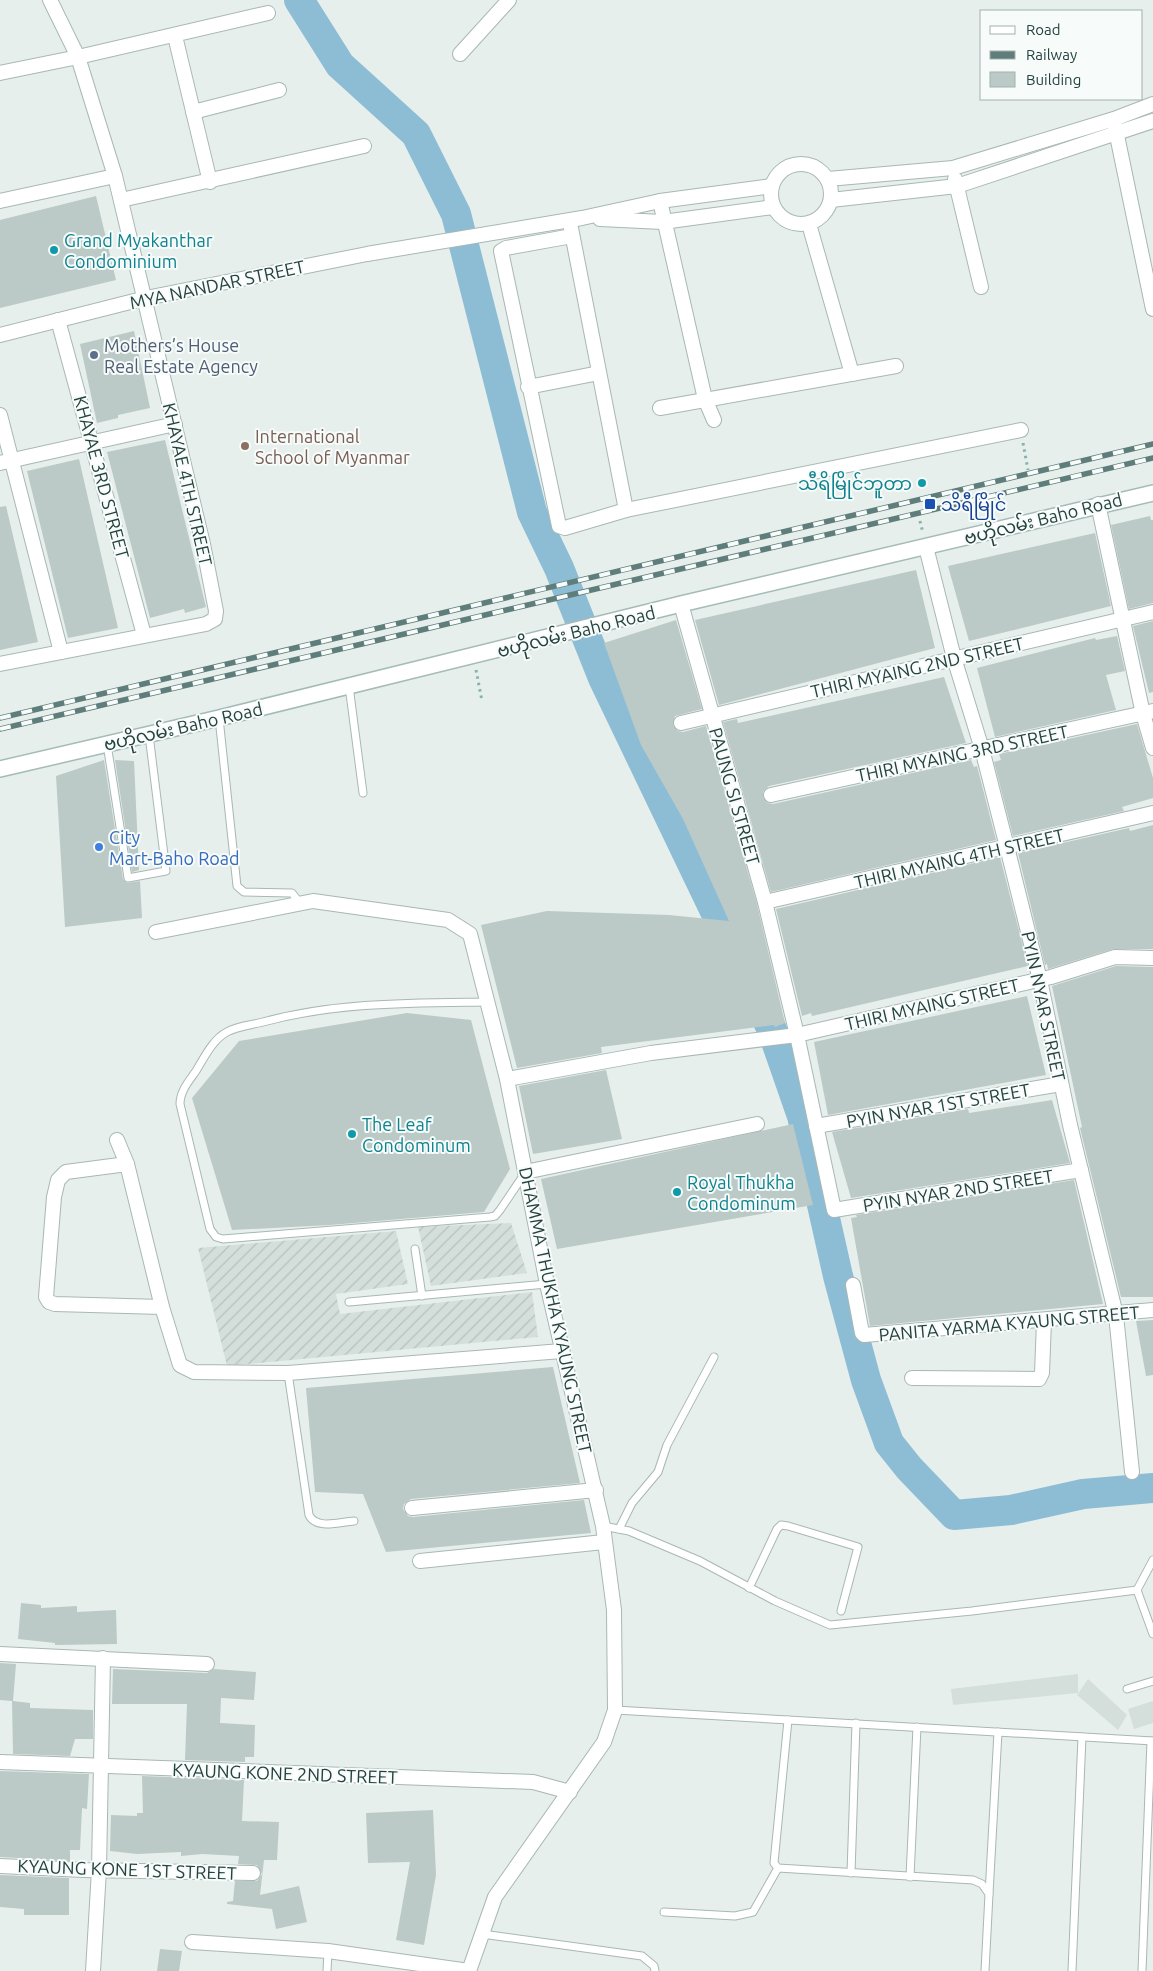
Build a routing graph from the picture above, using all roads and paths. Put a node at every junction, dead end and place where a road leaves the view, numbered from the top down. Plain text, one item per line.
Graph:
1 (50, 0) edge
2 (509, 0) edge
3 (268, 13) dead end
4 (175, 36) junction
5 (460, 54) dead end
6 (78, 57) junction
7 (0, 73) edge
8 (279, 90) dead end
9 (1153, 104) edge
10 (193, 112) junction
11 (1114, 119) junction
12 (1153, 121) edge
13 (1116, 134) junction
14 (364, 146) dead end
15 (953, 168) junction
16 (115, 176) junction
17 (828, 179) junction
18 (210, 182) junction
19 (772, 186) junction
20 (957, 186) junction
21 (121, 200) junction
22 (831, 200) junction
23 (0, 201) edge
24 (660, 201) junction
25 (773, 207) junction
26 (575, 220) junction
27 (663, 222) junction
28 (809, 224) junction
29 (572, 236) junction
30 (981, 288) dead end
31 (146, 298) junction
32 (1153, 307) edge
33 (58, 320) junction
34 (0, 335) edge
35 (896, 366) dead end
36 (599, 373) junction
37 (852, 374) junction
38 (528, 387) junction
39 (705, 399) junction
40 (660, 408) dead end
41 (0, 415) edge
42 (714, 420) dead end
43 (174, 424) junction
44 (1021, 430) joint
45 (93, 442) junction
46 (5, 462) edge
47 (1028, 470) dead end
48 (1153, 492) edge
49 (1098, 504) junction
50 (626, 510) junction
51 (926, 547) junction
52 (681, 604) junction
53 (1153, 612) edge
54 (1122, 619) junction
55 (144, 635) junction
56 (61, 652) junction
57 (474, 657) junction
58 (954, 658) junction
59 (0, 664) edge
60 (348, 686) junction
61 (482, 701) dead end
62 (1148, 713) edge
63 (712, 716) junction
64 (219, 718) junction
65 (681, 722) dead end
66 (149, 735) junction
67 (107, 744) junction
68 (1153, 748) edge
69 (982, 749) junction
70 (0, 769) edge
71 (362, 793) dead end
72 (771, 795) dead end
73 (1153, 814) edge
74 (1008, 847) junction
75 (299, 902) junction
76 (765, 902) junction
77 (156, 932) dead end
78 (1153, 958) edge
79 (1040, 980) junction
80 (487, 1002) junction
81 (798, 1035) junction
82 (507, 1079) junction
83 (1061, 1084) junction
84 (758, 1124) dead end
85 (816, 1126) junction
86 (117, 1140) dead end
87 (127, 1164) junction
88 (1081, 1170) junction
89 (525, 1172) junction
90 (415, 1249) dead end
91 (547, 1284) junction
92 (853, 1285) dead end
93 (422, 1296) junction
94 (349, 1302) dead end
95 (162, 1307) junction
96 (1153, 1310) edge
97 (1116, 1314) junction
98 (1044, 1320) junction
99 (562, 1351) junction
100 (714, 1357) dead end
101 (288, 1372) junction
102 (912, 1378) dead end
103 (1132, 1472) dead end
104 (596, 1490) junction
105 (412, 1508) dead end
106 (354, 1521) dead end
107 (603, 1526) junction
108 (619, 1529) junction
109 (604, 1542) junction
110 (1153, 1560) edge
111 (420, 1561) dead end
112 (749, 1588) junction
113 (1138, 1590) junction
114 (841, 1611) dead end
115 (1153, 1634) edge
116 (0, 1654) edge
117 (102, 1658) junction
118 (207, 1664) dead end
119 (1153, 1680) edge
120 (1127, 1688) dead end
121 (616, 1710) junction
122 (788, 1720) junction
123 (856, 1724) junction
124 (917, 1727) junction
125 (998, 1732) junction
126 (1082, 1736) junction
127 (1152, 1741) edge
128 (0, 1762) edge
129 (99, 1766) junction
130 (570, 1792) junction
131 (0, 1866) edge
132 (778, 1868) junction
133 (99, 1870) junction
134 (253, 1873) dead end
135 (850, 1873) junction
136 (910, 1877) junction
137 (989, 1894) junction
138 (664, 1912) dead end
139 (482, 1934) junction
140 (192, 1942) dead end
141 (328, 1952) junction
142 (93, 1971) edge
143 (326, 1971) edge
144 (469, 1971) edge
145 (655, 1971) edge
146 (985, 1971) edge
147 (1072, 1971) edge
148 (1142, 1971) edge

1 - 6 street, KHAYAE 4TH STREET
2 - 5 street
3 - 4 street
4 - 6 street
4 - 10 street
6 - 7 street
6 - 16 street, KHAYAE 4TH STREET
8 - 10 street
9 - 11 street
10 - 18 street
11 - 13 street
11 - 15 street
12 - 13 street
13 - 20 street
13 - 32 street
14 - 18 street
15 - 17 street
15 - 20 street
16 - 21 street, KHAYAE 4TH STREET
16 - 23 street
17 - 19 street
17 - 22 street
18 - 21 street
19 - 24 street
19 - 25 street
20 - 22 street
20 - 30 street
21 - 31 street, KHAYAE 4TH STREET
22 - 28 street
24 - 26 street
24 - 27 street
25 - 27 street
25 - 28 street
26 - 27 street
26 - 29 street
26 - 31 street, MYA NANDAR STREET
27 - 39 street
28 - 37 street
29 - 36 street
29 - 38 street
31 - 33 street, MYA NANDAR STREET
31 - 43 street, KHAYAE 4TH STREET
33 - 34 street, MYA NANDAR STREET
33 - 45 street, KHAYAE 3RD STREET
35 - 37 street
36 - 38 street
36 - 50 street
37 - 39 street
38 - 50 street
39 - 40 street
39 - 42 street
41 - 46 street
43 - 45 street
43 - 55 street, KHAYAE 4TH STREET
44 - 47 path
44 - 50 street
45 - 46 street
45 - 55 street, KHAYAE 3RD STREET
46 - 56 street
48 - 49 main road, ဗဟိုလမ်း Baho Road
49 - 51 main road, ဗဟိုလမ်း Baho Road
49 - 54 street
51 - 52 main road, ဗဟိုလမ်း Baho Road
51 - 58 street, PYIN NYAR STREET
52 - 57 main road, ဗဟိုလမ်း Baho Road
52 - 63 street, PAUNG SI STREET
53 - 54 street, THIRI MYAING 2ND STREET
54 - 58 street, THIRI MYAING 2ND STREET
54 - 62 street
55 - 56 street
56 - 59 street
57 - 60 main road, ဗဟိုလမ်း Baho Road
57 - 61 path
58 - 63 street, THIRI MYAING 2ND STREET
58 - 69 street, PYIN NYAR STREET
60 - 64 main road, ဗဟိုလမ်း Baho Road
60 - 71 lane
62 - 68 street
62 - 69 street, THIRI MYAING 3RD STREET
63 - 65 street, THIRI MYAING 2ND STREET
63 - 76 street, PAUNG SI STREET
64 - 66 main road, ဗဟိုလမ်း Baho Road
64 - 75 lane
66 - 67 main road, ဗဟိုလမ်း Baho Road
66 - 67 lane
67 - 70 main road, ဗဟိုလမ်း Baho Road
69 - 72 street, THIRI MYAING 3RD STREET
69 - 74 street, PYIN NYAR STREET
73 - 74 street, THIRI MYAING 4TH STREET
74 - 76 street, THIRI MYAING 4TH STREET
74 - 79 street, PYIN NYAR STREET
75 - 77 street, DHAMMA THUKHA KYAUNG STREET
75 - 80 street, DHAMMA THUKHA KYAUNG STREET
76 - 81 street, PAUNG SI STREET
78 - 79 street, THIRI MYAING STREET
79 - 81 street, THIRI MYAING STREET
79 - 83 street, PYIN NYAR STREET
80 - 82 street, DHAMMA THUKHA KYAUNG STREET
80 - 89 lane
81 - 82 street, THIRI MYAING STREET
81 - 85 street
82 - 89 street, DHAMMA THUKHA KYAUNG STREET
83 - 85 street, PYIN NYAR 1ST STREET
83 - 88 street, PYIN NYAR STREET
84 - 89 street
85 - 88 street, PYIN NYAR 2ND STREET
86 - 87 street
87 - 95 street
87 - 95 street
88 - 97 street, PYIN NYAR STREET
89 - 91 street, DHAMMA THUKHA KYAUNG STREET
90 - 93 lane
91 - 93 lane
91 - 99 street, DHAMMA THUKHA KYAUNG STREET
92 - 98 street, PANITA YARMA KYAUNG STREET
93 - 94 lane
95 - 101 street
96 - 97 street, PANITA YARMA KYAUNG STREET
97 - 98 street, PANITA YARMA KYAUNG STREET
97 - 103 street, PYIN NYAR STREET
98 - 102 street
99 - 101 street
99 - 104 street, DHAMMA THUKHA KYAUNG STREET
100 - 108 lane
101 - 106 lane
104 - 105 street
104 - 107 street, DHAMMA THUKHA KYAUNG STREET
107 - 108 lane
107 - 109 street, DHAMMA THUKHA KYAUNG STREET
108 - 112 lane
109 - 111 street
109 - 121 street, DHAMMA THUKHA KYAUNG STREET
110 - 113 lane
112 - 113 lane
112 - 114 lane
113 - 115 lane
116 - 117 street
117 - 118 street
117 - 129 street
119 - 120 lane
121 - 122 lane
121 - 130 street, DHAMMA THUKHA KYAUNG STREET
122 - 123 lane
122 - 132 lane
123 - 124 lane
123 - 135 lane
124 - 125 lane
124 - 136 lane
125 - 126 lane
125 - 137 lane
126 - 127 lane
126 - 147 lane
127 - 148 lane
128 - 129 street, KYAUNG KONE 2ND STREET
129 - 130 street, KYAUNG KONE 2ND STREET
129 - 133 street
130 - 139 street, DHAMMA THUKHA KYAUNG STREET
131 - 133 street, KYAUNG KONE 1ST STREET
132 - 135 lane
132 - 138 lane
133 - 134 street, KYAUNG KONE 1ST STREET
133 - 142 street
135 - 136 lane
136 - 137 lane
137 - 146 lane
139 - 144 street, DHAMMA THUKHA KYAUNG STREET
139 - 145 lane
140 - 141 street
141 - 143 lane
141 - 144 street

